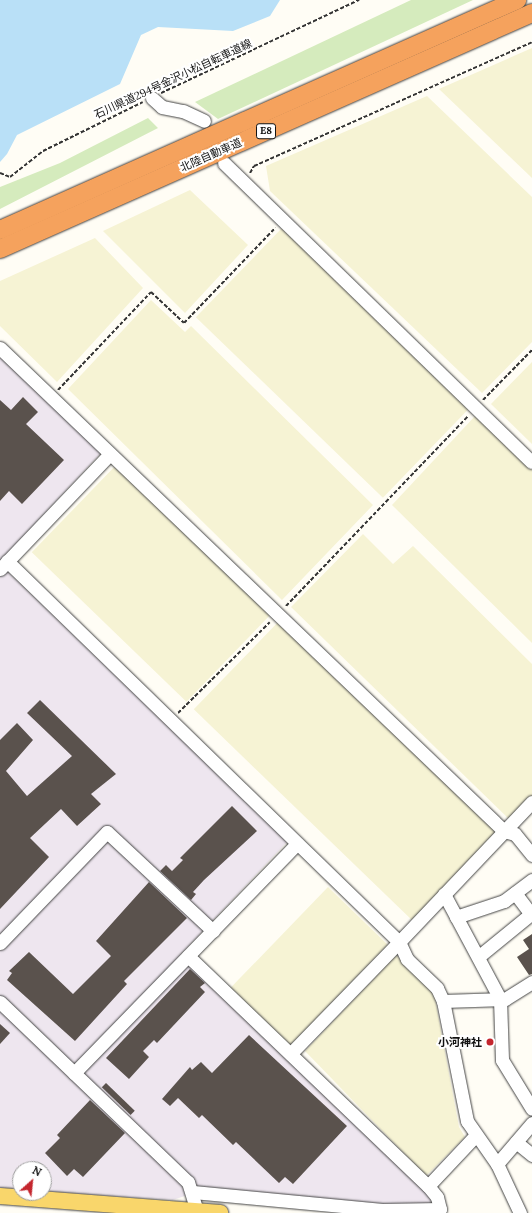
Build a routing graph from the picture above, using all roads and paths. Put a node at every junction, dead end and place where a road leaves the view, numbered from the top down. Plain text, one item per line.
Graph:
1 (359, 0) edge
2 (518, 0) edge
3 (532, 13) edge
4 (532, 42) edge
5 (152, 98) junction
6 (204, 121) dead end
7 (224, 163) dead end
8 (0, 173) edge
9 (251, 191) junction
10 (278, 218) junction
11 (0, 230) edge
12 (0, 249) edge
13 (0, 348) edge
14 (532, 350) edge
15 (51, 397) junction
16 (476, 408) junction
17 (110, 454) junction
18 (532, 462) edge
19 (4, 565) edge
20 (278, 615) junction
21 (170, 721) junction
22 (532, 802) edge
23 (504, 831) junction
24 (297, 844) junction
25 (530, 849) edge
26 (532, 880) edge
27 (515, 892) junction
28 (444, 894) junction
29 (532, 913) edge
30 (456, 917) junction
31 (213, 931) junction
32 (399, 942) junction
33 (0, 943) edge
34 (188, 956) junction
35 (478, 957) junction
36 (531, 985) edge
37 (500, 999) junction
38 (443, 1001) junction
39 (0, 1002) edge
40 (291, 1054) junction
41 (74, 1073) junction
42 (532, 1109) edge
43 (532, 1123) edge
44 (476, 1135) junction
45 (516, 1142) junction
46 (532, 1155) edge
47 (497, 1164) junction
48 (428, 1186) junction
49 (193, 1192) junction
50 (0, 1196) edge
51 (198, 1211) junction
52 (220, 1213) edge
53 (520, 1213) edge

1 - 5 path, 石川県道294号金沢小松自転車道線
2 - 11 highway, 北陸自動車道 / E8
3 - 12 highway, 北陸自動車道 / E8
4 - 9 path
5 - 6 street
5 - 8 path, 石川県道294号金沢小松自転車道線
7 - 9 street
9 - 10 street
10 - 15 path
10 - 16 street
13 - 15 street
14 - 16 path
15 - 17 street
16 - 18 street
16 - 20 path
17 - 19 street
17 - 20 street
19 - 21 street
20 - 21 path
20 - 23 street
21 - 24 street
22 - 23 street
23 - 25 street
23 - 28 street
24 - 31 street
24 - 32 street
26 - 27 street
27 - 29 street
27 - 30 street
28 - 30 street
28 - 32 street
29 - 35 street
30 - 35 street
31 - 33 street
31 - 34 street
32 - 38 street
32 - 40 street
34 - 40 street
34 - 41 street
35 - 37 street
36 - 37 street
37 - 38 street
37 - 42 street
38 - 44 street
39 - 41 street
40 - 48 street
41 - 49 street
43 - 45 street
44 - 47 street
44 - 48 street
45 - 46 street
45 - 47 street
47 - 53 street
48 - 49 street
49 - 51 street
50 - 51 main road
51 - 52 main road

